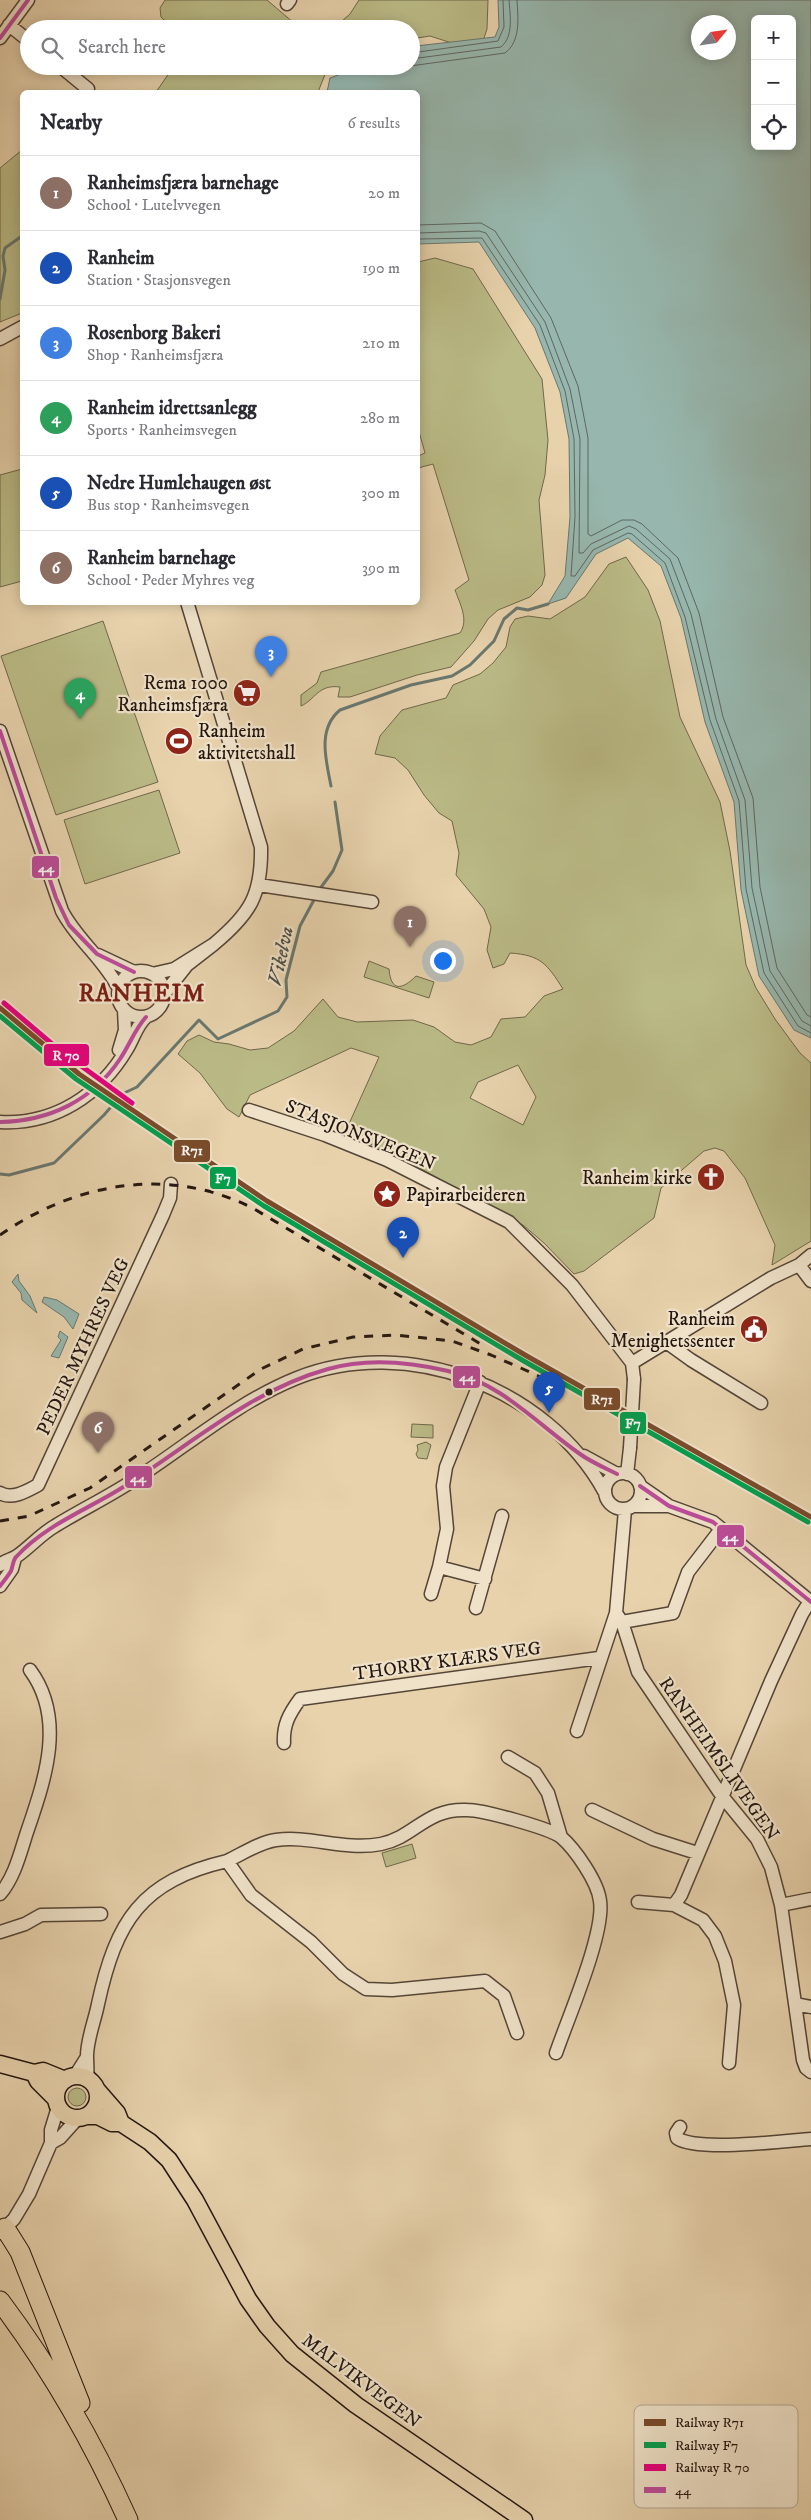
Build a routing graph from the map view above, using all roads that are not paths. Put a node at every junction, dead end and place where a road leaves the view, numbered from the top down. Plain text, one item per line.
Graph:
1 (28, 0) edge
2 (9, 25) junction
3 (20, 34) edge
4 (0, 38) edge
5 (71, 75) edge
6 (88, 89) dead end
7 (20, 328) edge
8 (0, 339) edge
9 (188, 605) edge
10 (0, 731) edge
11 (259, 885) junction
12 (372, 902) dead end
13 (214, 944) junction
14 (96, 954) junction
15 (134, 972) junction
16 (152, 974) junction
17 (119, 989) junction
18 (164, 994) junction
19 (124, 1010) junction
20 (146, 1017) junction
21 (113, 1069) junction
22 (249, 1110) dead end
23 (0, 1122) edge
24 (171, 1184) dead end
25 (811, 1255) edge
26 (799, 1265) junction
27 (811, 1281) edge
28 (666, 1342) junction
29 (632, 1364) junction
30 (480, 1382) junction
31 (761, 1403) dead end
32 (581, 1455) junction
33 (622, 1474) junction
34 (640, 1486) junction
35 (604, 1491) junction
36 (0, 1493) edge
37 (669, 1506) junction
38 (630, 1508) junction
39 (502, 1516) dead end
40 (721, 1528) junction
41 (15, 1558) junction
42 (0, 1565) edge
43 (438, 1566) junction
44 (485, 1579) junction
45 (0, 1586) edge
46 (431, 1594) dead end
47 (811, 1602) edge
48 (476, 1608) dead end
49 (619, 1618) junction
50 (599, 1658) junction
51 (30, 1670) dead end
52 (577, 1730) dead end
53 (284, 1743) dead end
54 (508, 1756) dead end
55 (722, 1796) junction
56 (592, 1810) dead end
57 (561, 1837) junction
58 (697, 1853) junction
59 (227, 1861) junction
60 (0, 1894) edge
61 (811, 1899) edge
62 (638, 1902) dead end
63 (674, 1905) junction
64 (781, 1905) junction
65 (101, 1914) dead end
66 (0, 1932) edge
67 (795, 2004) junction
68 (811, 2006) edge
69 (517, 2033) dead end
70 (556, 2053) dead end
71 (729, 2063) dead end
72 (0, 2064) edge
73 (811, 2072) edge
74 (34, 2073) junction
75 (81, 2082) junction
76 (57, 2103) junction
77 (82, 2117) junction
78 (121, 2123) junction
79 (680, 2127) dead end
80 (811, 2139) edge
81 (51, 2143) junction
82 (2, 2231) edge
83 (0, 2300) edge
84 (0, 2318) edge
85 (95, 2451) junction
86 (117, 2520) edge
87 (128, 2520) edge
88 (524, 2520) edge

1 - 2 street
2 - 3 street
2 - 4 street
5 - 6 street
7 - 8 street
9 - 11 street
10 - 14 street
11 - 12 street
11 - 13 street
13 - 16 street
13 - 18 street
14 - 15 street
14 - 17 street
15 - 16 street
15 - 17 street
16 - 18 street
17 - 19 street
18 - 20 street
19 - 20 street
19 - 21 street
20 - 21 street
21 - 23 street
22 - 29 street, STASJONSVEGEN
24 - 36 street, PEDER MYHRES VEG
25 - 26 street
26 - 27 street
26 - 28 street
28 - 29 street
28 - 31 street
29 - 33 street, STASJONSVEGEN, bridge
30 - 32 street
30 - 41 street
30 - 43 street
32 - 33 street
32 - 35 street
33 - 34 street
33 - 35 street
34 - 37 street
34 - 38 street
35 - 38 street
37 - 38 street
37 - 40 street
38 - 49 street, RANHEIMSLIVEGEN
39 - 44 street
40 - 47 street
40 - 49 street
41 - 42 street
41 - 45 street
43 - 44 street
43 - 46 street
44 - 48 street
47 - 55 street
49 - 50 street, RANHEIMSLIVEGEN
49 - 55 street, RANHEIMSLIVEGEN
50 - 52 street, RANHEIMSLIVEGEN
50 - 53 street, THORRY KIÆRS VEG
51 - 60 street
54 - 57 street
55 - 58 street
55 - 64 street, RANHEIMSLIVEGEN
56 - 58 street
57 - 59 street
57 - 70 street
58 - 63 street
59 - 69 street
59 - 75 street
61 - 64 street
62 - 63 street
63 - 71 street
64 - 67 street, RANHEIMSLIVEGEN
65 - 66 street
67 - 68 street
67 - 73 street, RANHEIMSLIVEGEN
72 - 74 main road
74 - 75 main road
74 - 76 main road
75 - 76 main road
75 - 77 main road
75 - 78 main road, MALVIKVEGEN
76 - 77 main road
76 - 81 street
77 - 78 main road, MALVIKVEGEN
77 - 81 street
78 - 88 main road, MALVIKVEGEN
79 - 80 street
81 - 82 street
82 - 85 highway
83 - 85 highway
84 - 86 highway
85 - 87 highway

